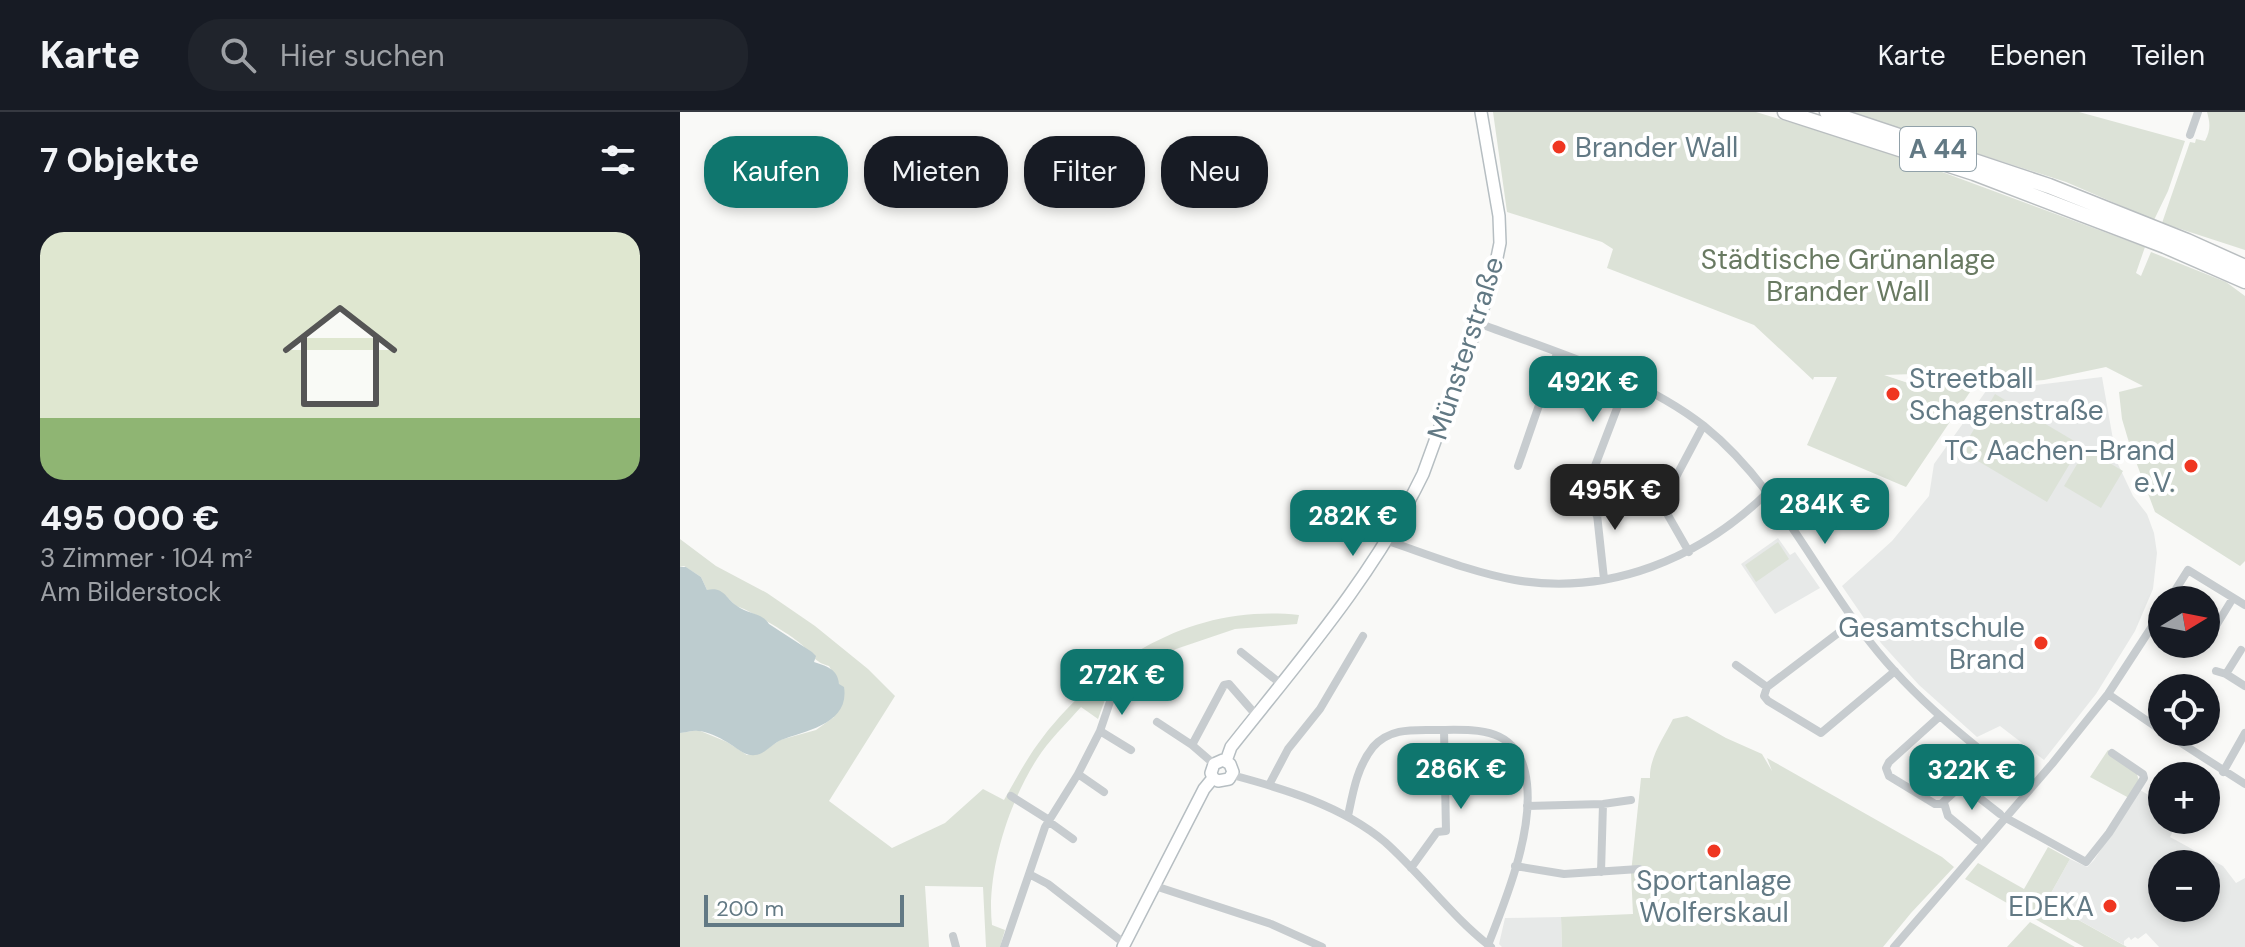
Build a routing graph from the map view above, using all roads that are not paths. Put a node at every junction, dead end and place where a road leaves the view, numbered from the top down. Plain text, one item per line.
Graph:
1 (1481, 112) edge
2 (1785, 112) edge
3 (1827, 112) edge
4 (2198, 112) edge
5 (2190, 135) dead end
6 (2140, 229) junction
7 (2186, 248) junction
8 (2245, 257) edge
9 (2245, 267) edge
10 (2245, 281) edge
11 (2245, 292) edge
12 (1478, 323) junction
13 (1557, 353) junction
14 (1627, 382) junction
15 (1703, 426) junction
16 (1518, 466) dead end
17 (1590, 479) dead end
18 (1669, 490) dead end
19 (1767, 493) junction
20 (1592, 502) dead end
21 (1596, 514) junction
22 (1385, 540) junction
23 (1689, 552) junction
24 (1604, 579) junction
25 (2178, 586) edge
26 (2214, 586) edge
27 (2220, 590) edge
28 (2233, 598) junction
29 (2245, 605) edge
30 (2220, 619) edge
31 (1854, 621) junction
32 (2148, 633) edge
33 (1363, 636) dead end
34 (2241, 650) dead end
35 (1241, 652) dead end
36 (1736, 665) dead end
37 (1895, 671) junction
38 (2216, 671) dead end
39 (2226, 674) junction
40 (1281, 684) junction
41 (2245, 686) edge
42 (1767, 687) junction
43 (1113, 693) dead end
44 (2108, 694) junction
45 (1256, 715) junction
46 (1940, 716) junction
47 (1157, 722) dead end
48 (2148, 722) edge
49 (1444, 730) junction
50 (1100, 731) junction
51 (2245, 733) edge
52 (1192, 745) junction
53 (2184, 746) edge
54 (1131, 750) dead end
55 (2112, 753) dead end
56 (1991, 759) junction
57 (1220, 763) junction
58 (2223, 772) junction
59 (1078, 774) junction
60 (1232, 775) junction
61 (1213, 778) junction
62 (2245, 784) edge
63 (1269, 785) junction
64 (1963, 785) junction
65 (2030, 789) junction
66 (1104, 792) dead end
67 (1011, 796) dead end
68 (1631, 800) dead end
69 (1944, 803) junction
70 (1603, 804) junction
71 (1527, 806) junction
72 (1348, 816) junction
73 (2003, 816) junction
74 (1048, 820) junction
75 (1073, 839) dead end
76 (1977, 840) dead end
77 (1515, 866) junction
78 (1411, 868) junction
79 (1639, 869) dead end
80 (1601, 872) junction
81 (1029, 874) junction
82 (1155, 886) junction
83 (953, 936) dead end
84 (1124, 945) edge
85 (1490, 946) edge
86 (956, 947) edge
87 (1004, 947) edge
88 (1322, 947) edge
89 (1894, 947) edge

1 - 12 street, Münsterstraße
2 - 6 highway, A 44
3 - 6 highway, A 44
4 - 5 street
6 - 7 highway, A 44
7 - 8 highway
7 - 9 highway, A 44
7 - 10 highway, A 44
7 - 11 highway
12 - 13 street
12 - 22 street, Münsterstraße
13 - 14 street
13 - 16 street
14 - 15 street
14 - 17 street
15 - 18 street
15 - 19 street
19 - 23 street
19 - 31 street
20 - 21 street
21 - 23 street
21 - 24 street
22 - 24 street
22 - 40 street, Münsterstraße
23 - 24 street
25 - 26 street
27 - 28 street
28 - 29 street
28 - 30 street
31 - 37 street
31 - 42 street
32 - 44 street
33 - 63 street
34 - 39 street
35 - 40 street
36 - 42 street
37 - 42 street
37 - 46 street
38 - 39 street
39 - 41 street
40 - 45 street, Münsterstraße
43 - 50 street
44 - 48 street
44 - 65 street
45 - 52 street
45 - 57 street, Münsterstraße
46 - 56 street
46 - 69 street
47 - 52 street
49 - 71 street
49 - 72 street
49 - 78 street
50 - 54 street
50 - 59 street
51 - 58 street
52 - 57 street
53 - 58 street
55 - 73 street
56 - 64 street
56 - 65 street
57 - 60 street
57 - 61 street, Münsterstraße
58 - 62 street
59 - 66 street
59 - 74 street
60 - 61 street
60 - 63 street
61 - 82 street, Münsterstraße
63 - 72 street
64 - 69 street
64 - 73 street
65 - 73 street
67 - 74 street
68 - 70 street
69 - 76 street
70 - 71 street
70 - 80 street
71 - 77 street
72 - 78 street
73 - 89 street
74 - 75 street
74 - 81 street
77 - 80 street
77 - 85 street
78 - 85 street
79 - 80 street
81 - 84 street
81 - 87 street
82 - 84 street, Münsterstraße
82 - 88 street
83 - 86 street

